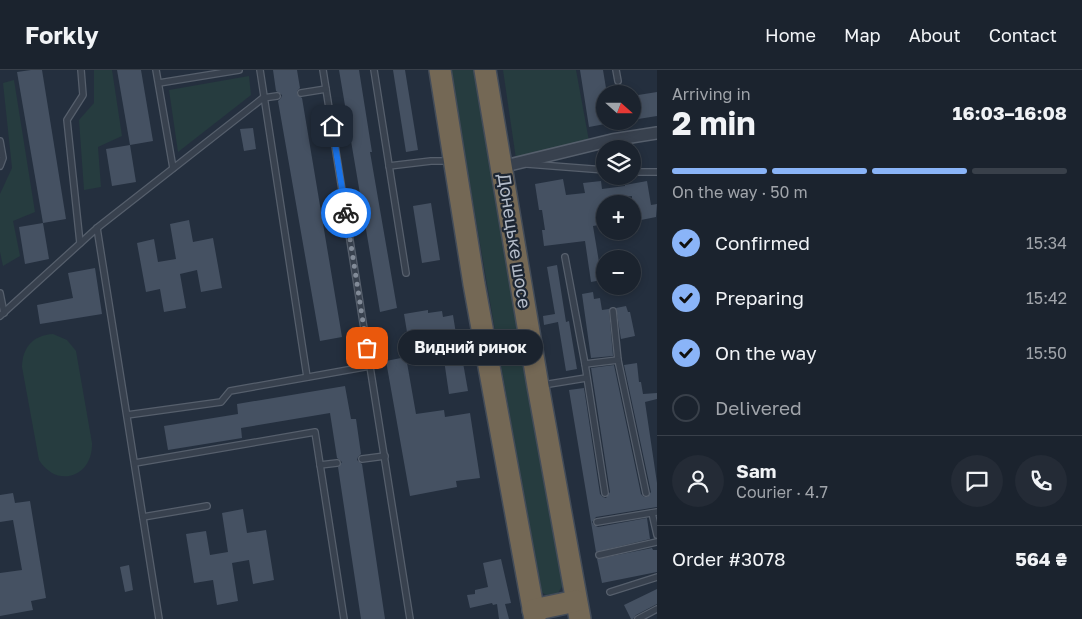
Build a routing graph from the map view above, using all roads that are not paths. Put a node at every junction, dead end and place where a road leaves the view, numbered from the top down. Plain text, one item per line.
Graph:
1 (81, 70) edge
2 (156, 70) edge
3 (239, 70) edge
4 (260, 70) edge
5 (323, 70) edge
6 (374, 70) edge
7 (440, 70) edge
8 (485, 70) edge
9 (616, 70) edge
10 (618, 81) dead end
11 (159, 83) junction
12 (326, 89) junction
13 (301, 93) dead end
14 (277, 96) dead end
15 (264, 98) junction
16 (657, 133) edge
17 (0, 141) edge
18 (455, 161) junction
19 (510, 165) junction
20 (0, 166) edge
21 (389, 166) junction
22 (174, 168) junction
23 (596, 170) edge
24 (641, 172) edge
25 (657, 172) edge
26 (97, 228) junction
27 (80, 243) junction
28 (565, 257) dead end
29 (406, 273) dead end
30 (0, 293) edge
31 (613, 311) dead end
32 (2, 314) edge
33 (618, 360) junction
34 (585, 364) junction
35 (370, 366) junction
36 (307, 377) junction
37 (586, 378) junction
38 (538, 386) junction
39 (127, 415) junction
40 (385, 456) junction
41 (362, 459) dead end
42 (135, 463) junction
43 (337, 463) dead end
44 (320, 466) junction
45 (604, 493) dead end
46 (646, 494) dead end
47 (207, 506) dead end
48 (654, 513) edge
49 (143, 517) junction
50 (597, 522) dead end
51 (657, 535) edge
52 (657, 542) edge
53 (599, 555) dead end
54 (657, 577) edge
55 (610, 592) dead end
56 (657, 608) edge
57 (578, 610) edge
58 (534, 614) edge
59 (160, 619) edge
60 (344, 619) edge
61 (410, 619) edge
62 (638, 619) edge

1 - 27 lane
2 - 11 lane
3 - 11 lane
4 - 15 lane
5 - 12 lane
6 - 21 lane
7 - 18 highway
8 - 19 highway, Донецьке шосе
9 - 10 lane
11 - 22 lane
12 - 13 lane
12 - 35 lane
14 - 15 lane
15 - 22 lane
15 - 36 lane
16 - 19 street
17 - 20 lane
18 - 21 lane
18 - 58 highway
19 - 23 lane
19 - 38 highway, Донецьке шосе
21 - 29 lane
22 - 26 lane
24 - 25 lane
26 - 27 lane
26 - 39 lane
27 - 32 lane
28 - 34 lane
30 - 32 lane
31 - 33 lane
33 - 34 lane
33 - 46 lane
34 - 37 lane
35 - 36 lane
35 - 40 lane
36 - 39 lane
37 - 38 lane
37 - 45 lane
38 - 57 highway, Донецьке шосе
39 - 42 lane
40 - 41 lane
40 - 61 lane
42 - 44 lane
42 - 49 lane
43 - 44 lane
44 - 60 lane
47 - 49 lane
48 - 50 lane
48 - 51 lane
49 - 59 lane
52 - 53 lane
54 - 55 lane
56 - 62 lane
57 - 58 highway

